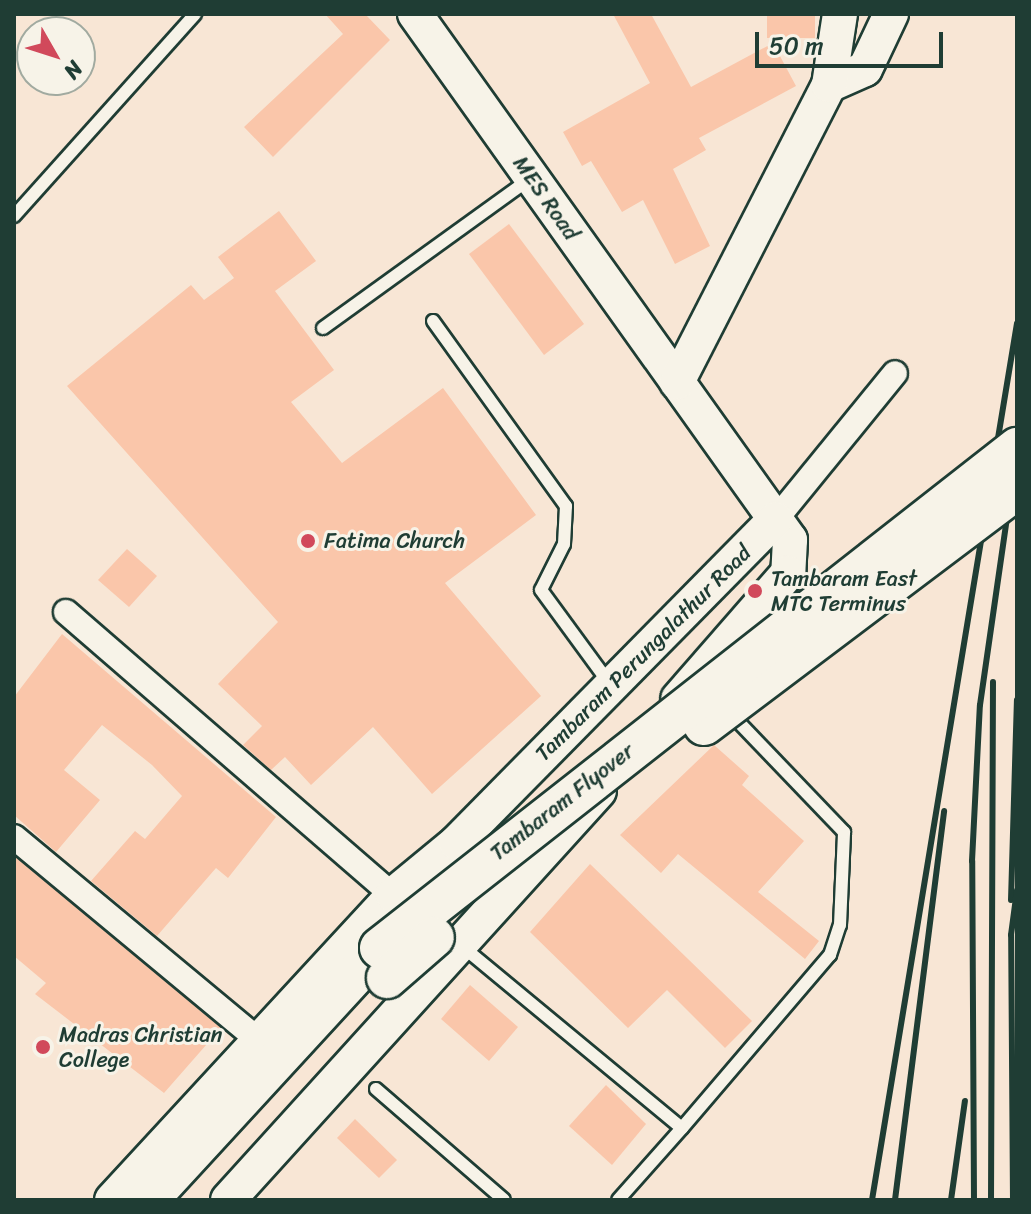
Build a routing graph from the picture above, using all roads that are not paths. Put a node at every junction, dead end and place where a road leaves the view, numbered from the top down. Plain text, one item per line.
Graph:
1 (195, 14) edge
2 (415, 14) edge
3 (840, 14) edge
4 (861, 14) edge
5 (891, 14) edge
6 (832, 72) junction
7 (532, 178) junction
8 (14, 216) edge
9 (433, 321) dead end
10 (323, 328) dead end
11 (895, 373) dead end
12 (677, 382) junction
13 (1017, 448) edge
14 (1017, 489) edge
15 (776, 519) junction
16 (66, 612) dead end
17 (697, 678) junction
18 (611, 686) junction
19 (14, 837) edge
20 (393, 895) junction
21 (463, 947) junction
22 (260, 1041) junction
23 (376, 1089) dead end
24 (682, 1128) junction
25 (196, 1188) edge
26 (112, 1200) edge
27 (148, 1200) edge
28 (504, 1200) edge
29 (618, 1200) edge

1 - 8 lane
2 - 7 street, MES Road
3 - 6 street
4 - 6 street
5 - 6 street
6 - 12 street
7 - 10 lane
7 - 12 street, MES Road
9 - 18 lane
11 - 15 street
12 - 15 street
13 - 25 main road, Tambaram Flyover, bridge
14 - 25 main road, Tambaram Flyover, bridge
15 - 17 street
15 - 18 street, Tambaram Perungalathur Road
16 - 20 street
17 - 21 street
17 - 24 lane
18 - 20 street, Tambaram Perungalathur Road
19 - 22 street
20 - 22 street, Tambaram Perungalathur Road
21 - 24 lane
21 - 25 street
22 - 26 street, Tambaram Perungalathur Road
23 - 28 lane
24 - 29 lane
25 - 27 main road, Tambaram Flyover

